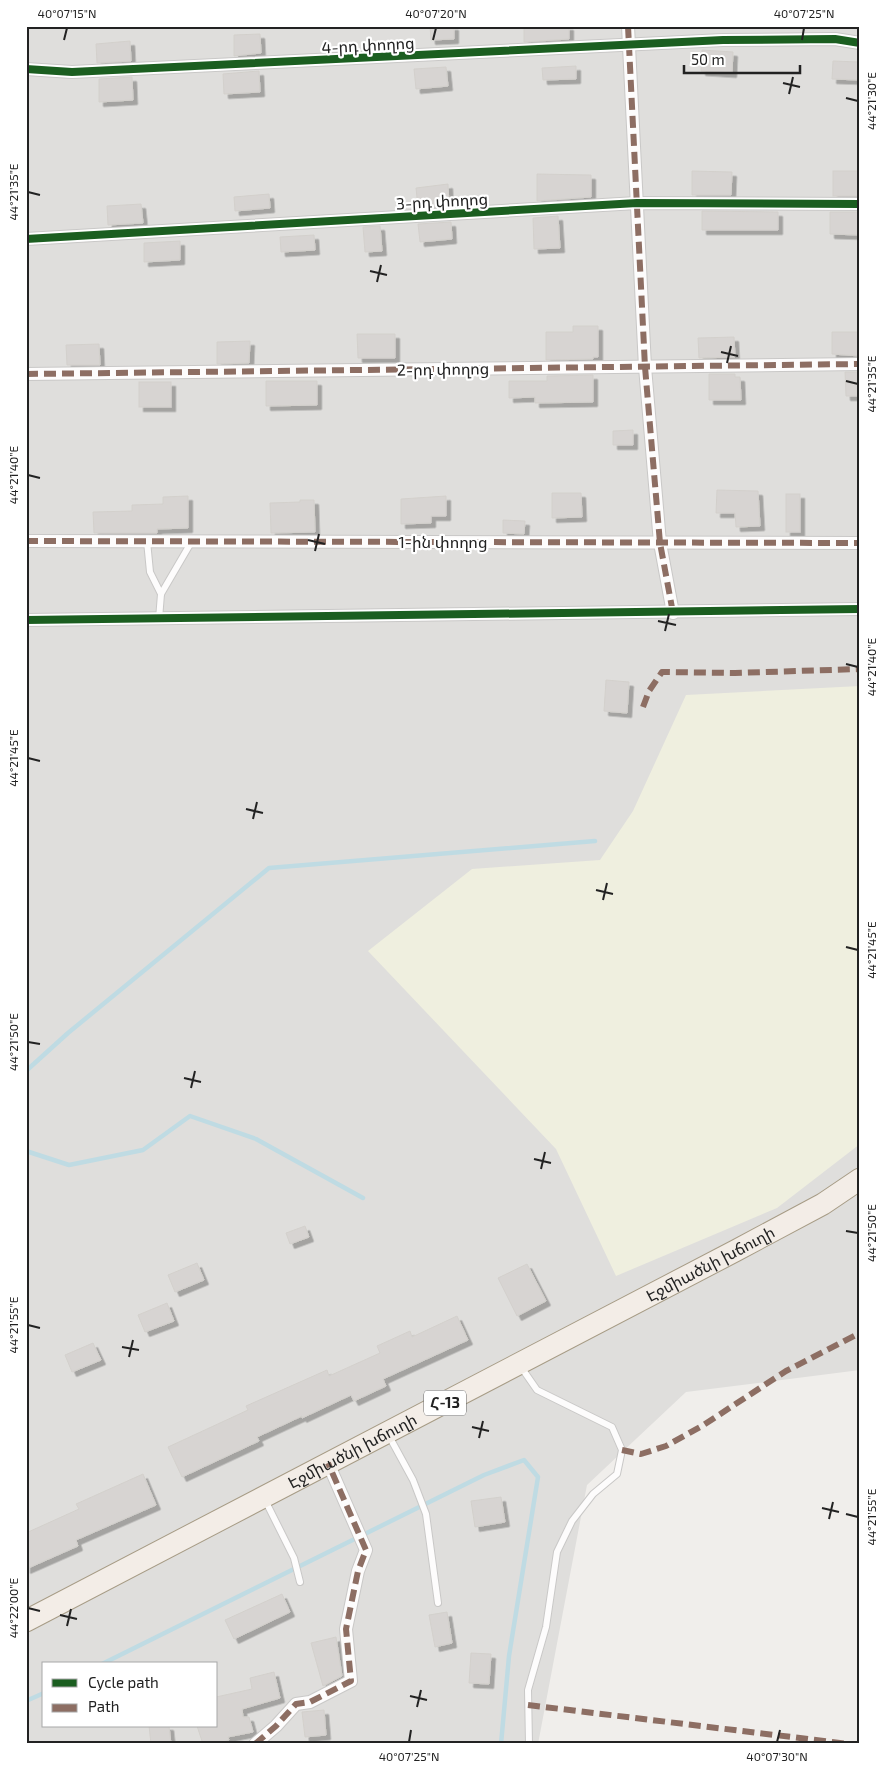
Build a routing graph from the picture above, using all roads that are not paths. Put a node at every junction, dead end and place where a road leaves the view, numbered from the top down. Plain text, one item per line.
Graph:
1 (628, 26) edge
2 (860, 43) edge
3 (628, 46) junction
4 (26, 69) edge
5 (637, 203) junction
6 (860, 204) edge
7 (26, 239) edge
8 (860, 364) edge
9 (645, 367) junction
10 (26, 374) edge
11 (26, 541) edge
12 (146, 541) junction
13 (192, 541) junction
14 (660, 543) junction
15 (860, 543) edge
16 (162, 594) junction
17 (860, 610) edge
18 (673, 613) junction
19 (159, 618) junction
20 (26, 620) edge
21 (860, 1179) edge
22 (519, 1364) junction
23 (387, 1433) junction
24 (328, 1464) junction
25 (264, 1497) junction
26 (300, 1582) dead end
27 (438, 1603) dead end
28 (26, 1620) edge
29 (255, 1744) edge
30 (529, 1744) edge

1 - 3 street
2 - 3 street, 4-րդ փողոց
3 - 4 street, 4-րդ փողոց
3 - 5 street
5 - 6 street, 3-րդ փողոց
5 - 7 street, 3-րդ փողոց
5 - 9 street
8 - 9 street, 2-րդ փողոց
9 - 10 street, 2-րդ փողոց
9 - 14 street
11 - 12 street, 1-ին փողոց
12 - 13 street, 1-ին փողոց
12 - 16 lane
13 - 14 street, 1-ին փողոց
13 - 16 lane
14 - 15 street, 1-ին փողոց
14 - 18 street
16 - 19 lane
17 - 18 street
18 - 19 street
19 - 20 street
21 - 22 main road, Էջմիածնի խճուղի / Հ-13
22 - 23 main road, Էջմիածնի խճուղի / Հ-13
22 - 30 lane
23 - 24 main road, Էջմիածնի խճուղի / Հ-13
23 - 27 lane
24 - 25 main road, Էջմիածնի խճուղի / Հ-13
24 - 29 street
25 - 26 lane
25 - 28 main road, Էջմիածնի խճուղի / Հ-13

